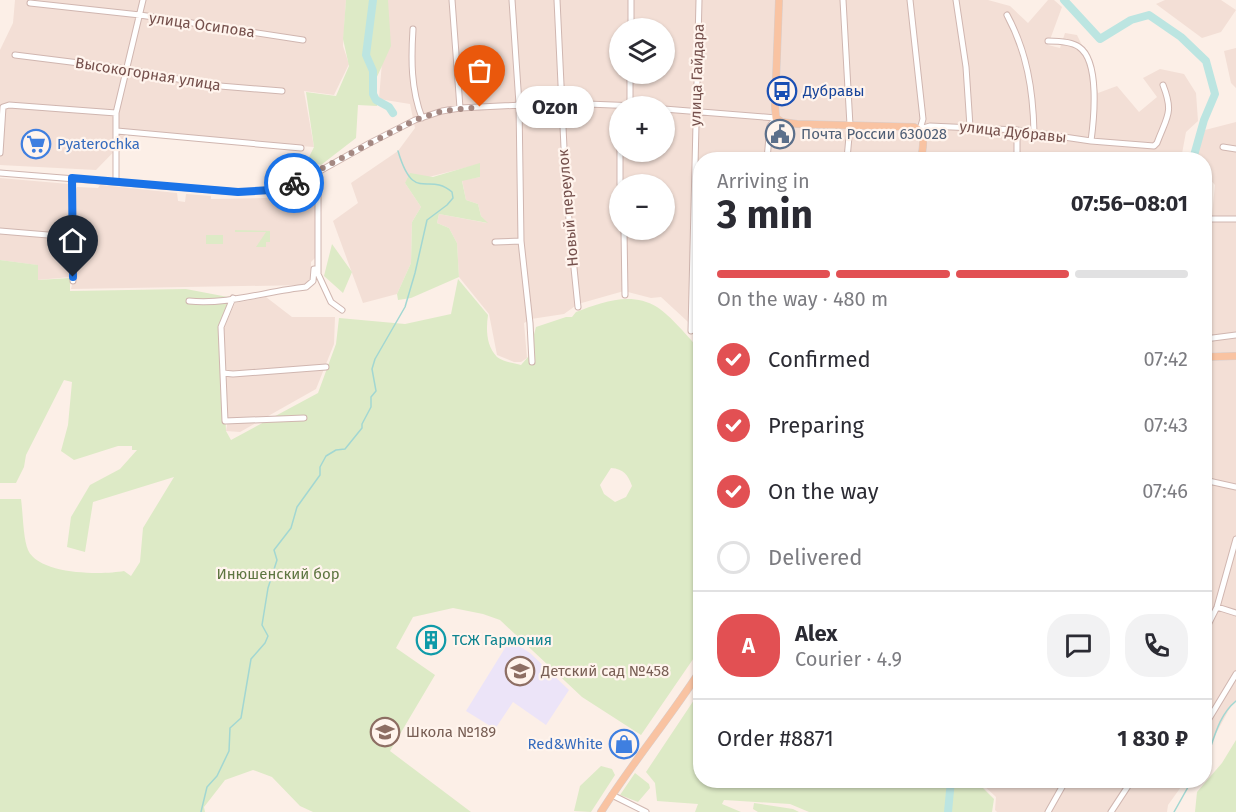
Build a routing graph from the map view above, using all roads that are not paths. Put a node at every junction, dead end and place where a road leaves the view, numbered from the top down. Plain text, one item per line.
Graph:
1 (142, 0) edge
2 (452, 0) edge
3 (512, 0) edge
4 (557, 0) edge
5 (631, 0) edge
6 (699, 0) edge
7 (779, 0) edge
8 (843, 0) edge
9 (910, 0) edge
10 (956, 0) edge
11 (30, 3) dead end
12 (140, 15) junction
13 (1007, 15) dead end
14 (631, 18) edge
15 (413, 29) dead end
16 (303, 40) dead end
17 (1048, 41) dead end
18 (15, 55) dead end
19 (127, 69) junction
20 (1163, 85) dead end
21 (282, 91) dead end
22 (562, 103) junction
23 (519, 105) junction
24 (609, 105) edge
25 (460, 108) junction
26 (675, 110) edge
27 (696, 111) junction
28 (116, 113) junction
29 (422, 118) junction
30 (776, 118) junction
31 (850, 126) junction
32 (970, 127) junction
33 (920, 129) junction
34 (1017, 130) junction
35 (117, 131) junction
36 (1034, 132) junction
37 (1091, 141) junction
38 (1223, 147) dead end
39 (301, 148) dead end
40 (1236, 149) edge
41 (695, 152) edge
42 (768, 152) edge
43 (848, 152) edge
44 (922, 152) edge
45 (1017, 152) edge
46 (0, 153) edge
47 (318, 172) junction
48 (0, 173) edge
49 (72, 178) junction
50 (116, 182) junction
51 (1212, 219) edge
52 (1236, 219) edge
53 (0, 231) edge
54 (72, 237) junction
55 (624, 240) edge
56 (521, 241) junction
57 (495, 242) dead end
58 (693, 243) edge
59 (318, 268) junction
60 (73, 281) dead end
61 (625, 295) dead end
62 (233, 298) junction
63 (189, 301) dead end
64 (578, 307) dead end
65 (342, 310) dead end
66 (691, 331) dead end
67 (1236, 335) edge
68 (1212, 338) edge
69 (1212, 354) edge
70 (1236, 356) edge
71 (532, 362) dead end
72 (326, 368) dead end
73 (223, 373) junction
74 (304, 417) dead end
75 (1212, 482) edge
76 (1236, 487) edge
77 (1236, 539) edge
78 (1217, 607) junction
79 (1236, 613) edge
80 (1212, 617) edge
81 (1236, 674) edge
82 (693, 682) edge
83 (1212, 714) edge
84 (1062, 788) edge
85 (1126, 788) edge
86 (612, 795) junction
87 (601, 812) edge
88 (646, 812) edge
89 (1048, 812) edge
90 (1111, 812) edge

1 - 12 street
2 - 25 street
3 - 23 street
4 - 22 street, Новый переулок
5 - 14 street
6 - 27 street, улица Гайдара
7 - 30 main road
8 - 31 street
9 - 33 street
10 - 32 street
11 - 12 street, улица Осипова
12 - 16 street, улица Осипова
12 - 19 street
13 - 36 street
15 - 29 street
17 - 37 street
18 - 19 street, Высокогорная улица
19 - 21 street, Высокогорная улица
19 - 28 street
20 - 37 street, улица Дубравы
22 - 23 street
22 - 24 street
22 - 64 street, Новый переулок
23 - 25 street
23 - 56 street
25 - 29 street
26 - 27 street, улица Дубравы
27 - 30 street, улица Дубравы
27 - 41 street, улица Гайдара
28 - 35 street
28 - 46 street
29 - 47 street
30 - 31 main road, улица Дубравы
30 - 42 street
31 - 33 main road, улица Дубравы
31 - 43 street
32 - 33 street, улица Дубравы
32 - 34 street, улица Дубравы
33 - 44 main road
34 - 36 street, улица Дубравы
34 - 45 street
35 - 39 street
35 - 50 street
36 - 37 street, улица Дубравы
38 - 40 street
47 - 50 street
47 - 59 street
48 - 49 street
49 - 50 street
49 - 54 street
51 - 52 street
53 - 54 street
54 - 60 street
55 - 61 street
56 - 57 street
56 - 71 street
58 - 66 street, улица Гайдара
59 - 62 street
59 - 65 street
62 - 63 street
62 - 73 street
67 - 68 street
69 - 70 main road, bridge
72 - 73 street
73 - 74 street
75 - 76 street
77 - 78 street
78 - 79 street
78 - 80 street
81 - 83 street
82 - 86 main road
84 - 89 street
85 - 90 street
86 - 87 main road
86 - 88 street

